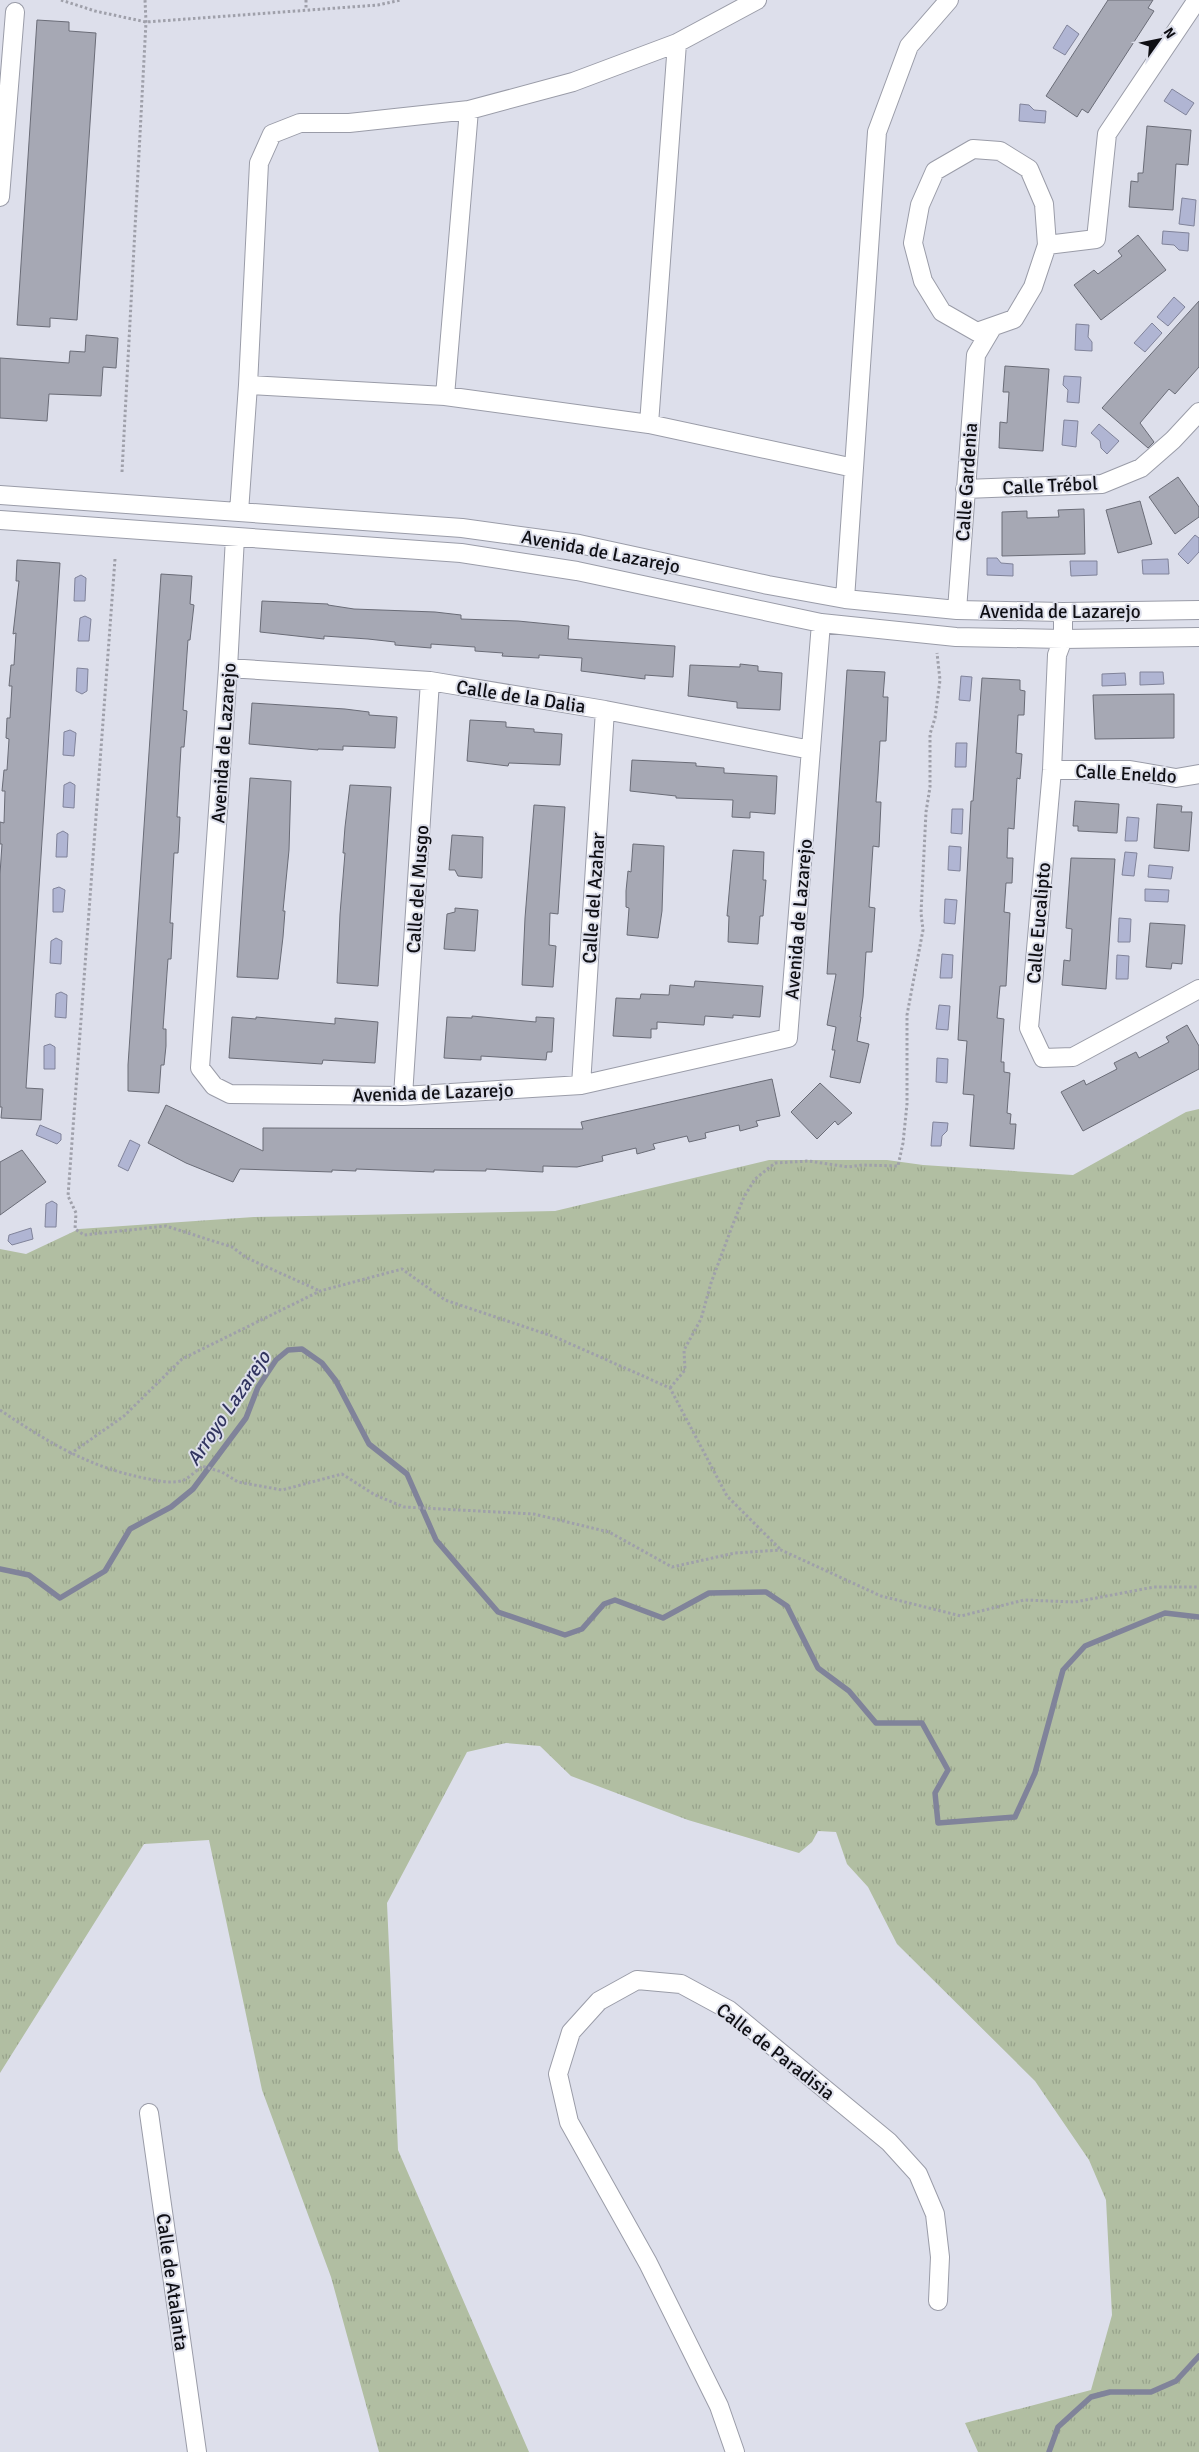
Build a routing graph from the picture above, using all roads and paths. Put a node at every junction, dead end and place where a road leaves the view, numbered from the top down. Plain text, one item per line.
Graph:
1 (61, 0) edge
2 (145, 0) edge
3 (306, 0) edge
4 (401, 0) edge
5 (757, 0) edge
6 (949, 0) edge
7 (1197, 0) edge
8 (306, 10) junction
9 (16, 12) dead end
10 (146, 22) junction
11 (678, 44) junction
12 (469, 110) junction
13 (0, 197) edge
14 (1047, 245) junction
15 (959, 323) junction
16 (992, 328) junction
17 (976, 355) junction
18 (248, 384) junction
19 (445, 396) junction
20 (1199, 412) edge
21 (649, 424) junction
22 (854, 468) junction
23 (122, 472) dead end
24 (965, 489) junction
25 (0, 495) edge
26 (238, 512) junction
27 (0, 520) edge
28 (235, 537) junction
29 (115, 558) dead end
30 (844, 599) junction
31 (957, 610) junction
32 (1199, 610) edge
33 (1063, 612) junction
34 (821, 623) junction
35 (938, 635) junction
36 (1199, 637) edge
37 (1063, 639) junction
38 (228, 668) junction
39 (430, 681) junction
40 (606, 710) junction
41 (811, 750) junction
42 (1052, 770) junction
43 (1199, 774) edge
44 (1199, 989) edge
45 (581, 1085) junction
46 (403, 1096) junction
47 (320, 1291) junction
48 (670, 1388) junction
49 (0, 1410) edge
50 (70, 1454) junction
51 (781, 1550) junction
52 (1199, 1587) edge
53 (149, 2113) dead end
54 (938, 2301) dead end
55 (197, 2452) edge
56 (735, 2452) edge

1 - 10 path
2 - 10 path
3 - 8 path
4 - 8 path
5 - 11 street
6 - 22 street
7 - 14 street
8 - 10 path
9 - 13 street
10 - 23 path
11 - 12 street
11 - 21 street
12 - 18 street
12 - 19 street
14 - 15 street
14 - 16 street
15 - 16 street
15 - 17 street
16 - 17 street, Calle Gardenia
17 - 24 street, Calle Gardenia
18 - 19 street
18 - 26 street
19 - 21 street
20 - 24 street, Calle Trébol
21 - 22 street
22 - 30 street
24 - 31 street, Calle Gardenia
25 - 26 street, Avenida de Lazarejo
26 - 30 street, Avenida de Lazarejo
27 - 28 street, Avenida de Lazarejo
28 - 34 street, Avenida de Lazarejo
28 - 38 street, Avenida de Lazarejo
29 - 47 path
30 - 31 street, Avenida de Lazarejo
31 - 33 street, Avenida de Lazarejo
32 - 33 street, Avenida de Lazarejo
33 - 37 street, Calle Eucalipto
34 - 35 street, Avenida de Lazarejo
34 - 41 street, Avenida de Lazarejo
35 - 37 street, Avenida de Lazarejo
35 - 48 path
36 - 37 street, Avenida de Lazarejo
37 - 42 street, Calle Eucalipto
38 - 39 street, Calle de la Dalia
38 - 46 street, Avenida de Lazarejo
39 - 40 street, Calle de la Dalia
39 - 46 street, Calle del Musgo
40 - 41 street, Calle de la Dalia
40 - 45 street, Calle del Azahar
41 - 45 street, Avenida de Lazarejo
42 - 43 street, Calle Eneldo
42 - 44 street, Calle Eucalipto
45 - 46 street, Avenida de Lazarejo
47 - 48 path
47 - 50 path
48 - 51 path
49 - 50 path
50 - 51 path
51 - 52 path
53 - 55 street, Calle de Atalanta
54 - 56 street, Calle de Paradisia

